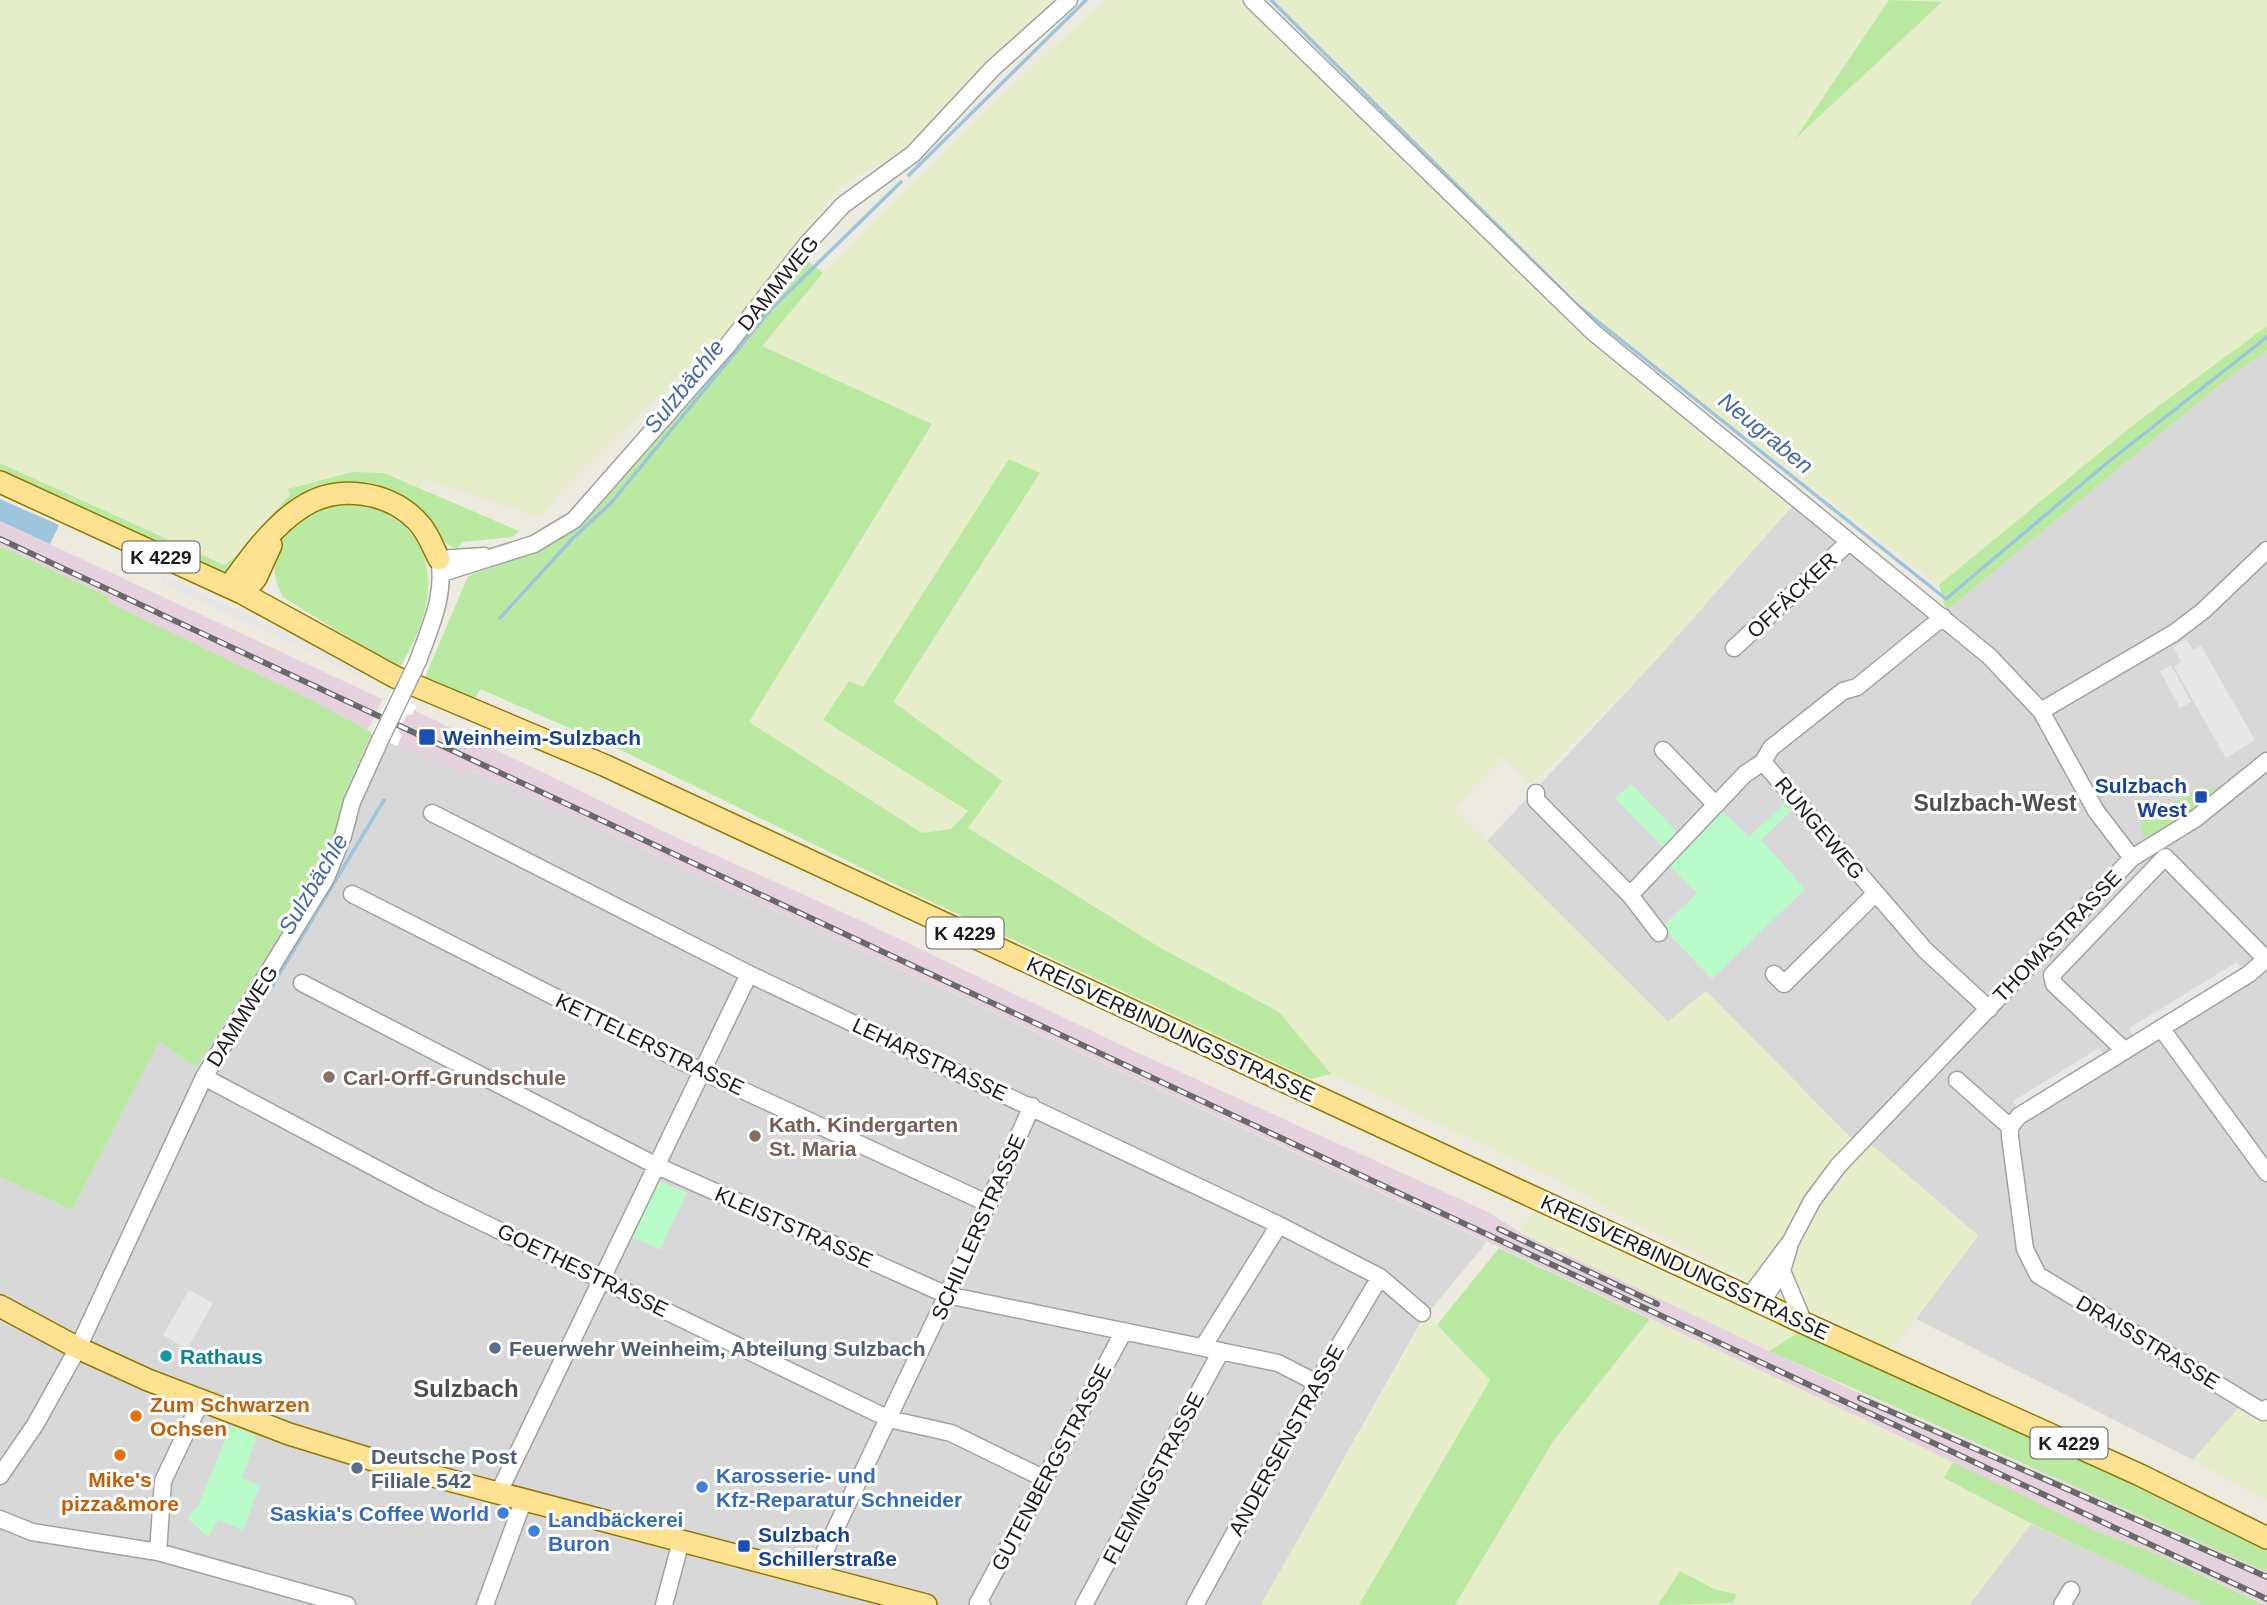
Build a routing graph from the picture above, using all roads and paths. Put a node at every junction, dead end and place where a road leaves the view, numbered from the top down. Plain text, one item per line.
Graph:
1 (1069, 0) edge
2 (1252, 0) edge
3 (0, 482) edge
4 (276, 531) junction
5 (1849, 542) junction
6 (2267, 550) edge
7 (263, 565) junction
8 (440, 566) junction
9 (236, 590) junction
10 (283, 615) junction
11 (1943, 617) junction
12 (1734, 648) dead end
13 (2041, 711) junction
14 (1663, 750) dead end
15 (2267, 761) edge
16 (1763, 762) junction
17 (1536, 793) dead end
18 (1716, 805) junction
19 (432, 813) dead end
20 (2132, 858) junction
21 (352, 894) dead end
22 (1875, 894) junction
23 (1630, 895) junction
24 (1659, 933) dead end
25 (2267, 959) edge
26 (749, 974) junction
27 (1774, 974) dead end
28 (302, 983) dead end
29 (1989, 1009) junction
30 (2161, 1028) junction
31 (2125, 1051) junction
32 (701, 1071) junction
33 (204, 1077) junction
34 (1957, 1080) dead end
35 (1032, 1106) junction
36 (2010, 1127) junction
37 (655, 1165) junction
38 (2267, 1174) edge
39 (989, 1204) junction
40 (1279, 1225) junction
41 (1791, 1241) junction
42 (1782, 1271) junction
43 (1380, 1277) junction
44 (601, 1278) junction
45 (947, 1295) junction
46 (1755, 1300) junction
47 (0, 1306) edge
48 (1422, 1313) dead end
49 (1804, 1323) junction
50 (1124, 1331) junction
51 (1203, 1347) junction
52 (78, 1348) junction
53 (1221, 1351) junction
54 (1317, 1383) junction
55 (201, 1401) junction
56 (2266, 1411) edge
57 (889, 1419) junction
58 (0, 1476) edge
59 (1045, 1479) junction
60 (499, 1492) junction
61 (524, 1499) junction
62 (0, 1519) edge
63 (2267, 1538) edge
64 (681, 1541) junction
65 (158, 1552) junction
66 (814, 1574) junction
67 (2071, 1590) dead end
68 (980, 1604) edge
69 (347, 1605) edge
70 (485, 1605) edge
71 (664, 1605) edge
72 (926, 1605) edge
73 (1084, 1605) edge
74 (1195, 1605) edge
75 (2062, 1605) edge

1 - 8 street, DAMMWEG
2 - 5 street
3 - 9 main road, KREISVERBINDUNGSSTRASSE / K 4229
4 - 7 main road
4 - 8 main road
4 - 9 main road
5 - 11 street
5 - 12 street, OFFÄCKER
6 - 13 street
7 - 9 main road
7 - 10 main road
8 - 33 street, DAMMWEG, bridge
9 - 10 main road, KREISVERBINDUNGSSTRASSE / K 4229
10 - 46 main road, KREISVERBINDUNGSSTRASSE / K 4229
11 - 13 street
11 - 16 street
13 - 20 street
14 - 18 street
15 - 20 street, THOMASTRASSE
16 - 18 street
16 - 22 street, RUNGEWEG
17 - 23 street
18 - 23 street
19 - 26 street, LEHARSTRASSE
20 - 29 street, THOMASTRASSE
21 - 32 street, KETTELERSTRASSE
22 - 27 street, RUNGEWEG
22 - 29 street, RUNGEWEG
23 - 24 street
25 - 30 street
25 - 31 street
26 - 32 street
26 - 35 street, LEHARSTRASSE
28 - 37 street, KLEISTSTRASSE
29 - 41 street, THOMASTRASSE
30 - 31 street
30 - 38 street
31 - 36 street
32 - 37 street
32 - 39 street, KETTELERSTRASSE
33 - 44 street, GOETHESTRASSE
33 - 52 street, DAMMWEG
34 - 36 street
35 - 39 street, SCHILLERSTRASSE
35 - 40 street, LEHARSTRASSE
36 - 56 street, DRAISSTRASSE
37 - 44 street
37 - 45 street, KLEISTSTRASSE
39 - 45 street, SCHILLERSTRASSE
40 - 43 street, LEHARSTRASSE
40 - 51 street
41 - 42 street
41 - 46 street
42 - 46 street
42 - 49 street
43 - 48 street, LEHARSTRASSE
43 - 54 street, ANDERSENSTRASSE
44 - 57 street, GOETHESTRASSE
44 - 60 street
45 - 50 street, KLEISTSTRASSE
45 - 57 street, SCHILLERSTRASSE
46 - 49 main road, KREISVERBINDUNGSSTRASSE / K 4229
47 - 52 main road
49 - 63 main road, KREISVERBINDUNGSSTRASSE / K 4229
50 - 51 street, KLEISTSTRASSE
50 - 59 street, GUTENBERGSTRASSE
51 - 53 street, KLEISTSTRASSE
52 - 55 main road
52 - 58 street, DAMMWEG
53 - 54 street, KLEISTSTRASSE
53 - 73 street, FLEMINGSTRASSE
54 - 74 street, ANDERSENSTRASSE
55 - 60 main road
55 - 65 street
57 - 59 street, GOETHESTRASSE
57 - 66 street, SCHILLERSTRASSE
59 - 68 street, GUTENBERGSTRASSE
60 - 61 main road
61 - 64 main road
61 - 70 street
62 - 65 street
64 - 66 main road
64 - 71 street
65 - 69 street
66 - 72 main road
67 - 75 street

